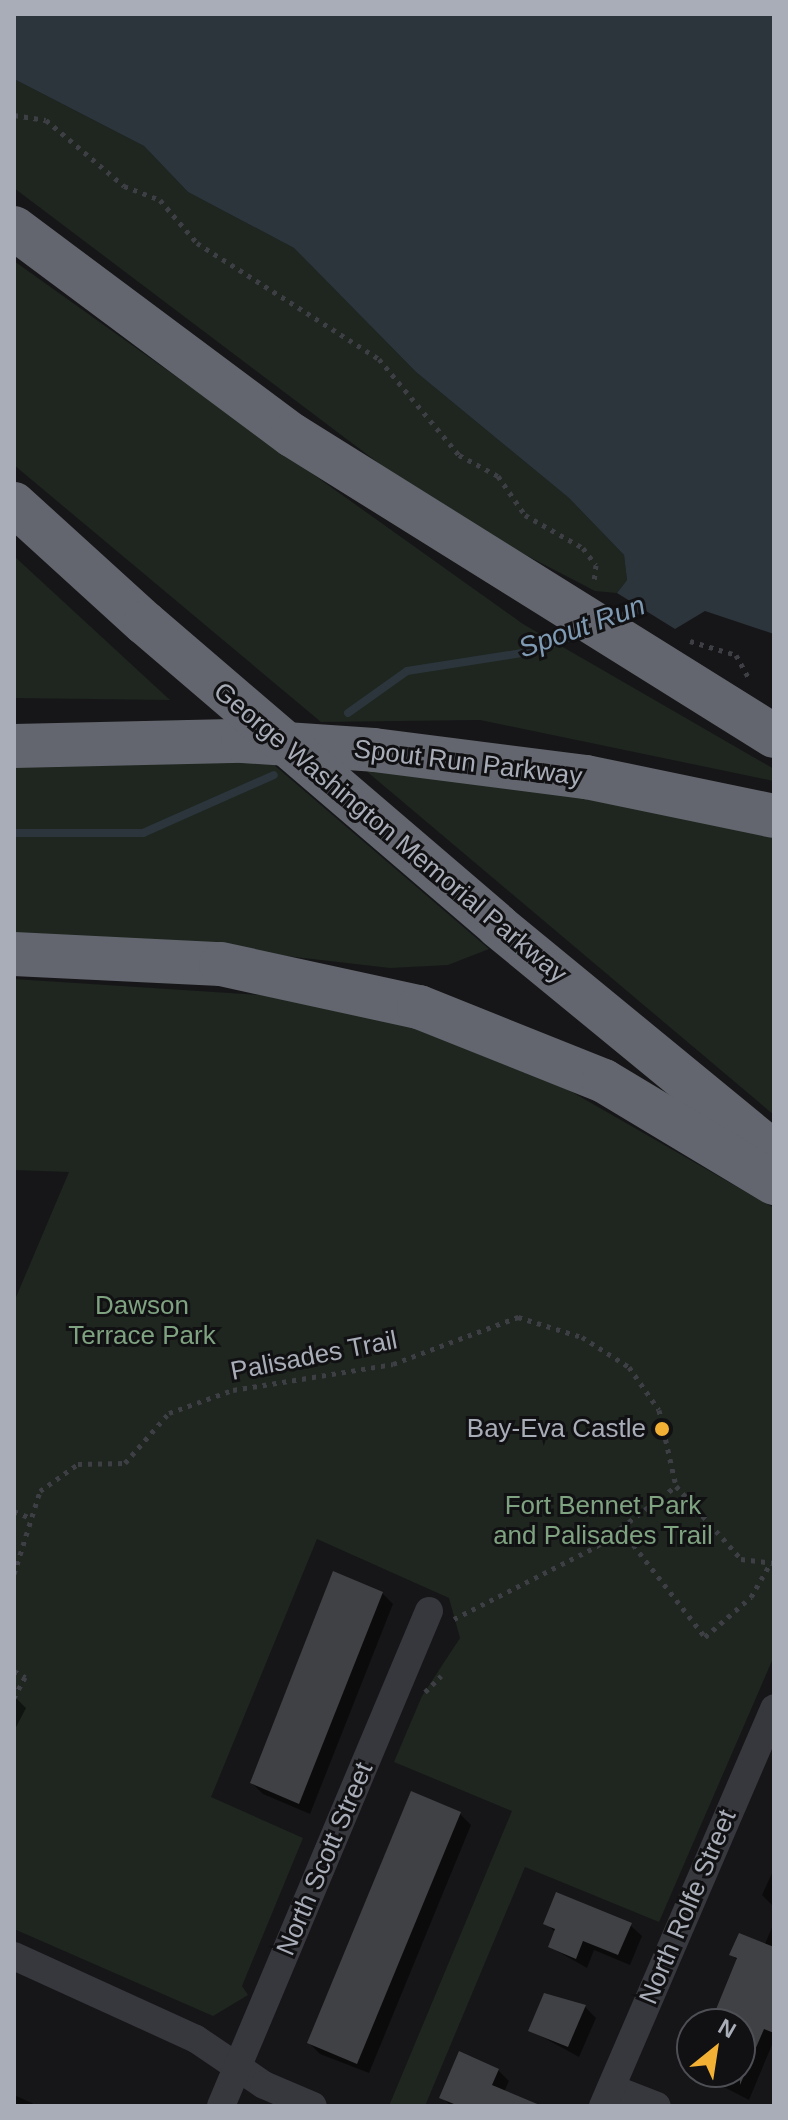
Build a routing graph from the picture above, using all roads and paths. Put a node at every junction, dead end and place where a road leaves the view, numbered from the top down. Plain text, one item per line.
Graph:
1 (14, 115) edge
2 (14, 228) edge
3 (14, 504) edge
4 (578, 594) junction
5 (680, 658) junction
6 (752, 683) dead end
7 (774, 736) edge
8 (14, 746) edge
9 (774, 816) edge
10 (14, 954) edge
11 (774, 1153) edge
12 (774, 1183) edge
13 (676, 1486) junction
14 (14, 1511) edge
15 (28, 1517) junction
16 (621, 1529) junction
17 (773, 1563) edge
18 (14, 1574) edge
19 (429, 1611) joint
20 (14, 1671) edge
21 (441, 1676) dead end
22 (422, 1696) dead end
23 (14, 1698) edge
24 (774, 1708) edge
25 (14, 1956) edge
26 (237, 2068) junction
27 (607, 2097) edge
28 (221, 2106) edge
29 (313, 2106) edge
30 (657, 2106) edge

1 - 4 path
2 - 4 highway
3 - 11 highway, George Washington Memorial Parkway, bridge
4 - 5 highway
5 - 6 path
5 - 7 highway
8 - 9 highway, Spout Run Parkway
10 - 12 highway
13 - 15 path, Palisades Trail
13 - 16 path
13 - 17 path, Palisades Trail
14 - 15 path
15 - 18 path, Palisades Trail
16 - 17 path
16 - 19 path
19 - 26 street, North Scott Street
20 - 23 path
21 - 22 path
24 - 27 street, North Rolfe Street
25 - 26 street
26 - 28 street, North Scott Street
26 - 29 street
27 - 30 street

